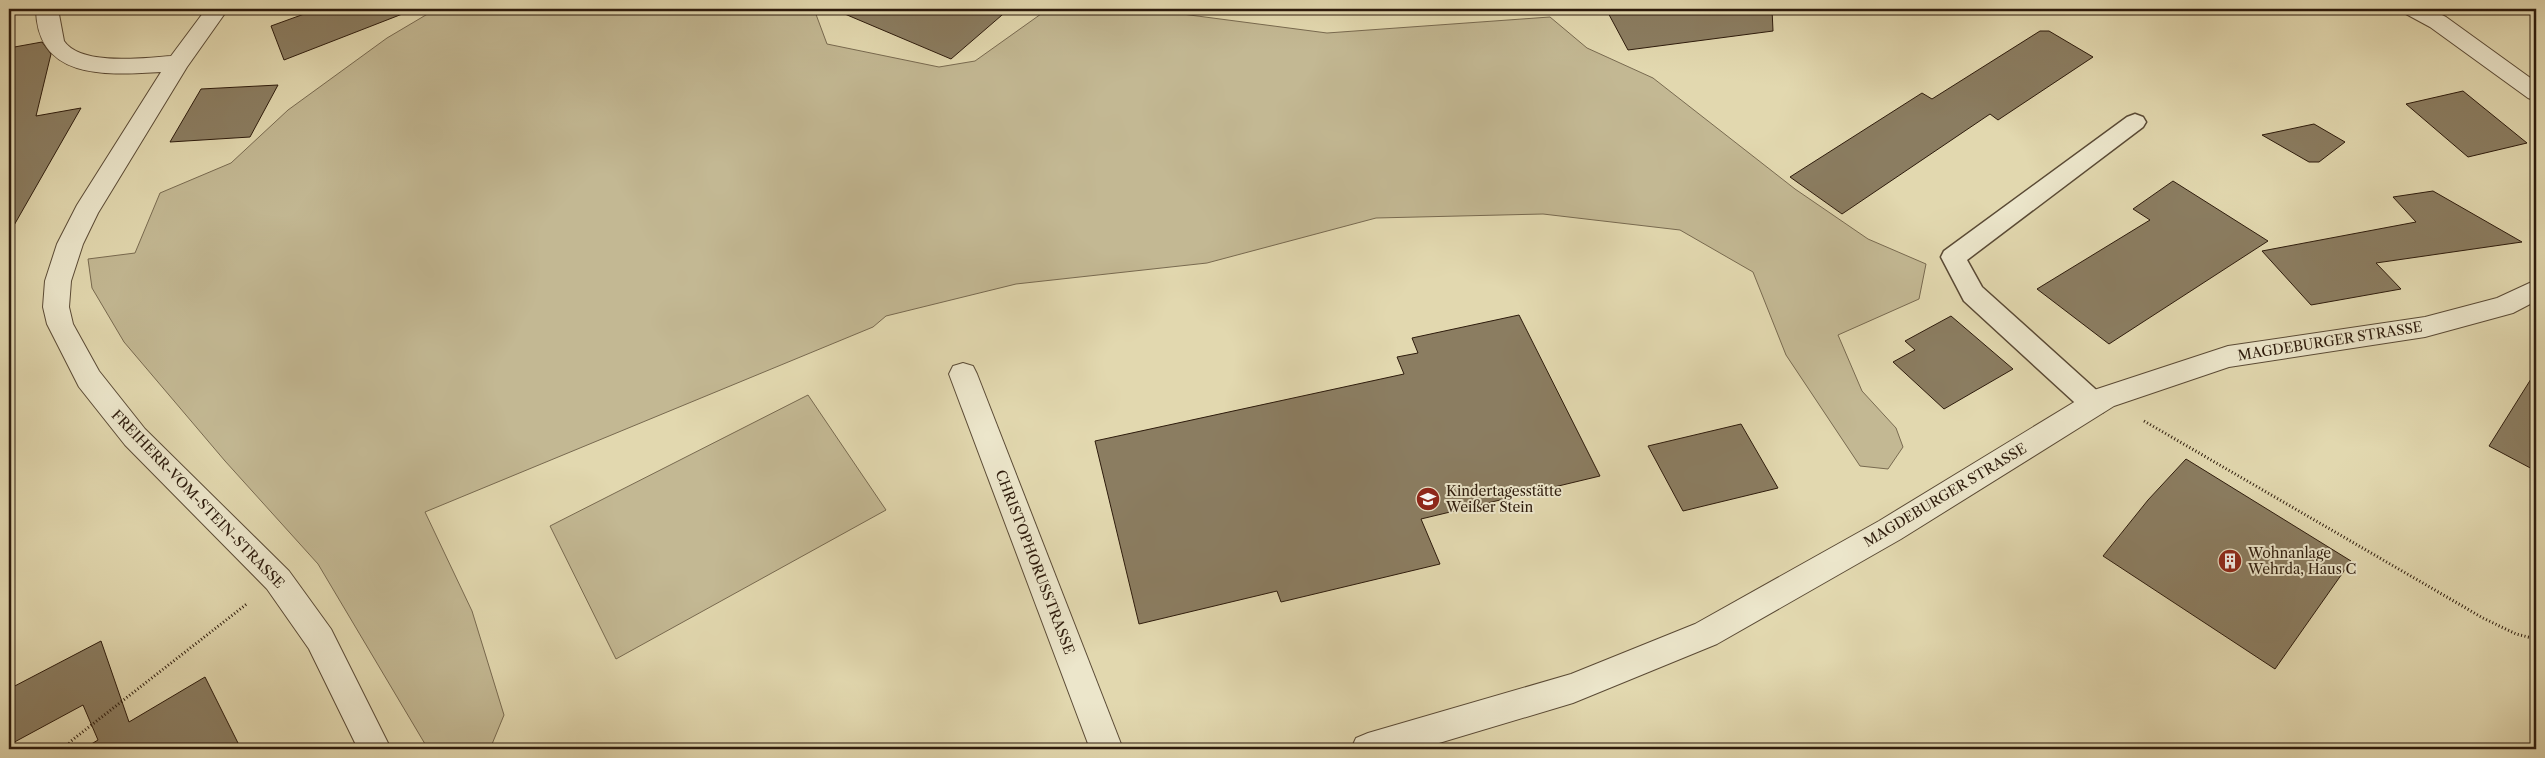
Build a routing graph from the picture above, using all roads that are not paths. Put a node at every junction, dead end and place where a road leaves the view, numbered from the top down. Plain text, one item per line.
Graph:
1 (47, 9) edge
2 (217, 9) edge
3 (2414, 9) edge
4 (178, 63) junction
5 (2536, 93) edge
6 (2135, 122) dead end
7 (2536, 290) edge
8 (963, 374) dead end
9 (2094, 404) junction
10 (375, 749) edge
11 (1107, 749) edge
12 (1368, 749) edge

1 - 4 street
2 - 4 street, FREIHERR-VOM-STEIN-STRASSE
3 - 5 street
4 - 10 street, FREIHERR-VOM-STEIN-STRASSE
6 - 9 lane
7 - 9 street, MAGDEBURGER STRASSE
8 - 11 street, CHRISTOPHORUSSTRASSE
9 - 12 street, MAGDEBURGER STRASSE

